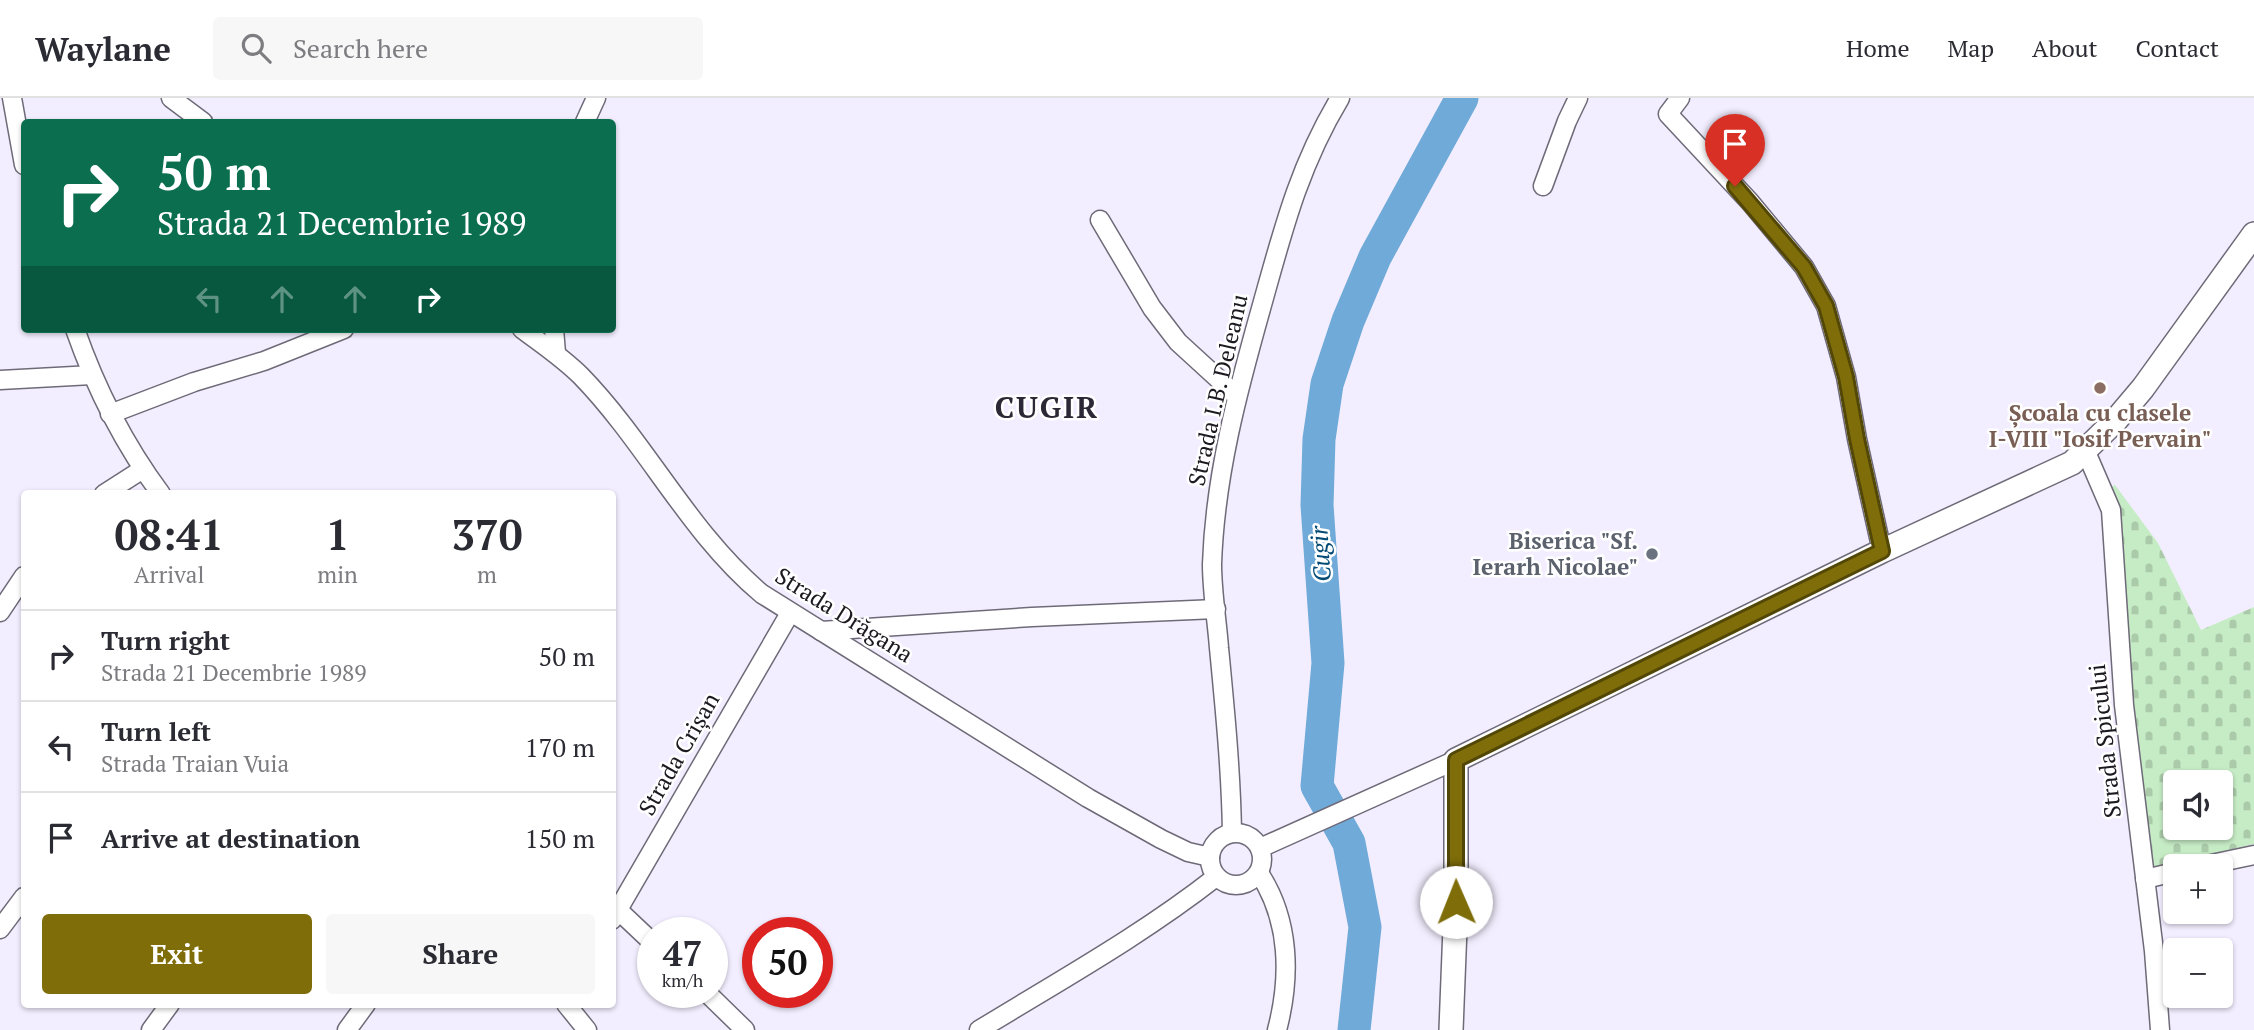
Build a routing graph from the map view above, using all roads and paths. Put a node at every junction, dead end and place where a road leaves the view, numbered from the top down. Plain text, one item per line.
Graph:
1 (12, 98) edge
2 (172, 98) edge
3 (596, 98) edge
4 (1339, 98) edge
5 (1578, 98) edge
6 (1681, 98) edge
7 (199, 119) edge
8 (586, 119) edge
9 (21, 148) edge
10 (1544, 186) dead end
11 (1100, 220) dead end
12 (2254, 234) edge
13 (76, 333) edge
14 (334, 333) edge
15 (528, 333) edge
16 (554, 333) edge
17 (556, 353) junction
18 (92, 375) junction
19 (0, 380) edge
20 (1237, 396) junction
21 (110, 415) junction
22 (2086, 452) junction
23 (143, 469) junction
24 (110, 490) edge
25 (158, 490) edge
26 (1882, 551) junction
27 (21, 580) edge
28 (1216, 609) junction
29 (0, 612) edge
30 (790, 613) junction
31 (821, 631) junction
32 (1456, 760) junction
33 (1232, 833) junction
34 (1260, 848) junction
35 (2254, 855) edge
36 (1210, 857) junction
37 (2233, 859) edge
38 (1259, 873) junction
39 (2163, 875) edge
40 (1216, 877) junction
41 (2145, 879) junction
42 (21, 901) edge
43 (616, 913) edge
44 (616, 916) edge
45 (0, 929) edge
46 (637, 931) edge
47 (167, 1008) edge
48 (363, 1008) edge
49 (722, 1008) edge
50 (151, 1030) edge
51 (347, 1030) edge
52 (745, 1030) edge
53 (979, 1030) edge
54 (1277, 1030) edge
55 (1451, 1030) edge
56 (2160, 1030) edge

1 - 9 street
2 - 7 street
3 - 8 street
4 - 20 street, Strada I.B. Deleanu
5 - 10 street
6 - 26 street
11 - 20 street
12 - 22 main road
13 - 18 street
14 - 21 street
15 - 17 street, Strada Drăgana
16 - 17 street
17 - 30 street, Strada Drăgana
18 - 19 street
18 - 21 street
20 - 28 street, Strada I.B. Deleanu
21 - 23 street
22 - 26 main road
22 - 41 street, Strada Spicului
23 - 24 street
23 - 25 street
26 - 32 main road
27 - 29 street
28 - 31 street
28 - 33 street, Strada I.B. Deleanu
30 - 31 street, Strada Drăgana
30 - 43 street, Strada Crișan
31 - 36 street, Strada Drăgana
32 - 34 street
32 - 55 main road
33 - 34 street
33 - 36 street
34 - 38 street
35 - 37 street
36 - 40 street
38 - 40 street
38 - 54 street
39 - 41 street
40 - 53 street
41 - 56 street, Strada Spicului
42 - 45 street
44 - 46 street
47 - 50 street
48 - 51 street
49 - 52 street

